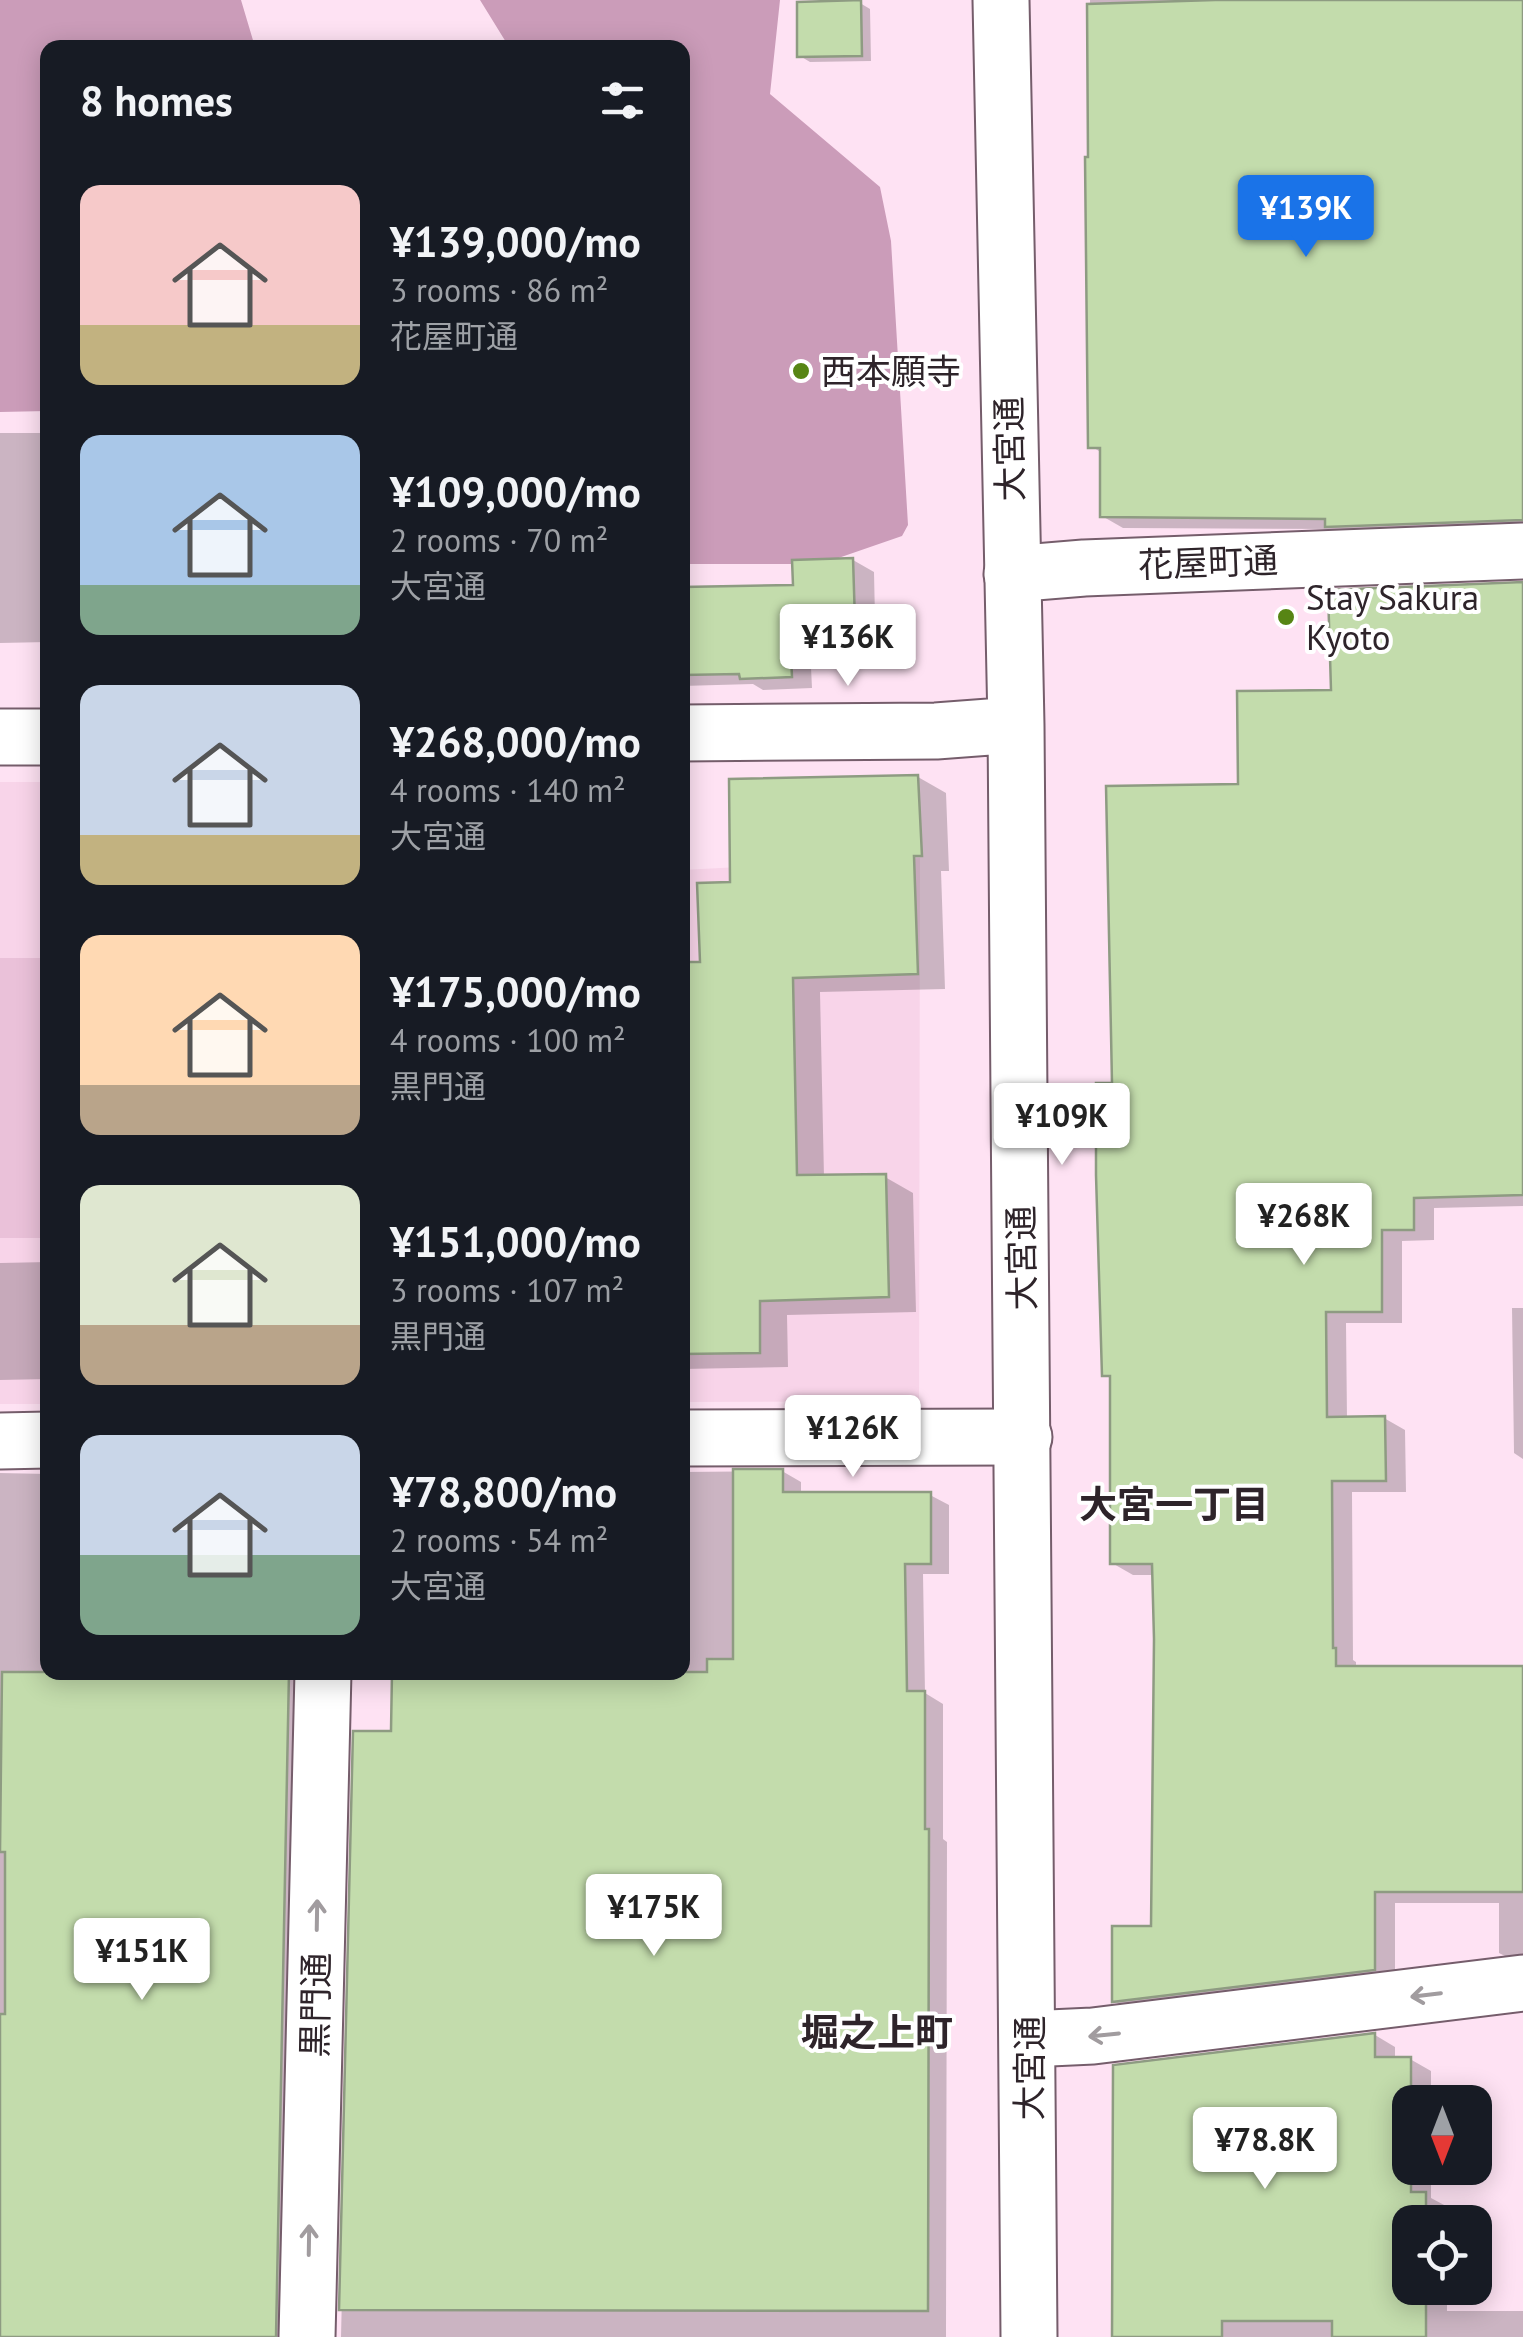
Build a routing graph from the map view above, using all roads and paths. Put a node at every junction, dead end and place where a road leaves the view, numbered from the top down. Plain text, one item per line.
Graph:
1 (1001, 0) edge
2 (1523, 550) edge
3 (1012, 574) junction
4 (1016, 726) junction
5 (690, 733) edge
6 (0, 737) edge
7 (40, 737) edge
8 (1024, 1437) junction
9 (690, 1438) edge
10 (0, 1440) edge
11 (40, 1440) edge
12 (322, 1680) edge
13 (1523, 1983) edge
14 (1028, 2040) junction
15 (307, 2337) edge
16 (1029, 2337) edge

1 - 3 street, 大宮通
2 - 3 street, 花屋町通
3 - 4 street, 大宮通
4 - 5 street
4 - 8 street, 大宮通
6 - 7 street
8 - 9 street
8 - 14 street, 大宮通
10 - 11 street
15 -> 12 street, 黒門通
13 -> 14 street
14 - 16 street, 大宮通

